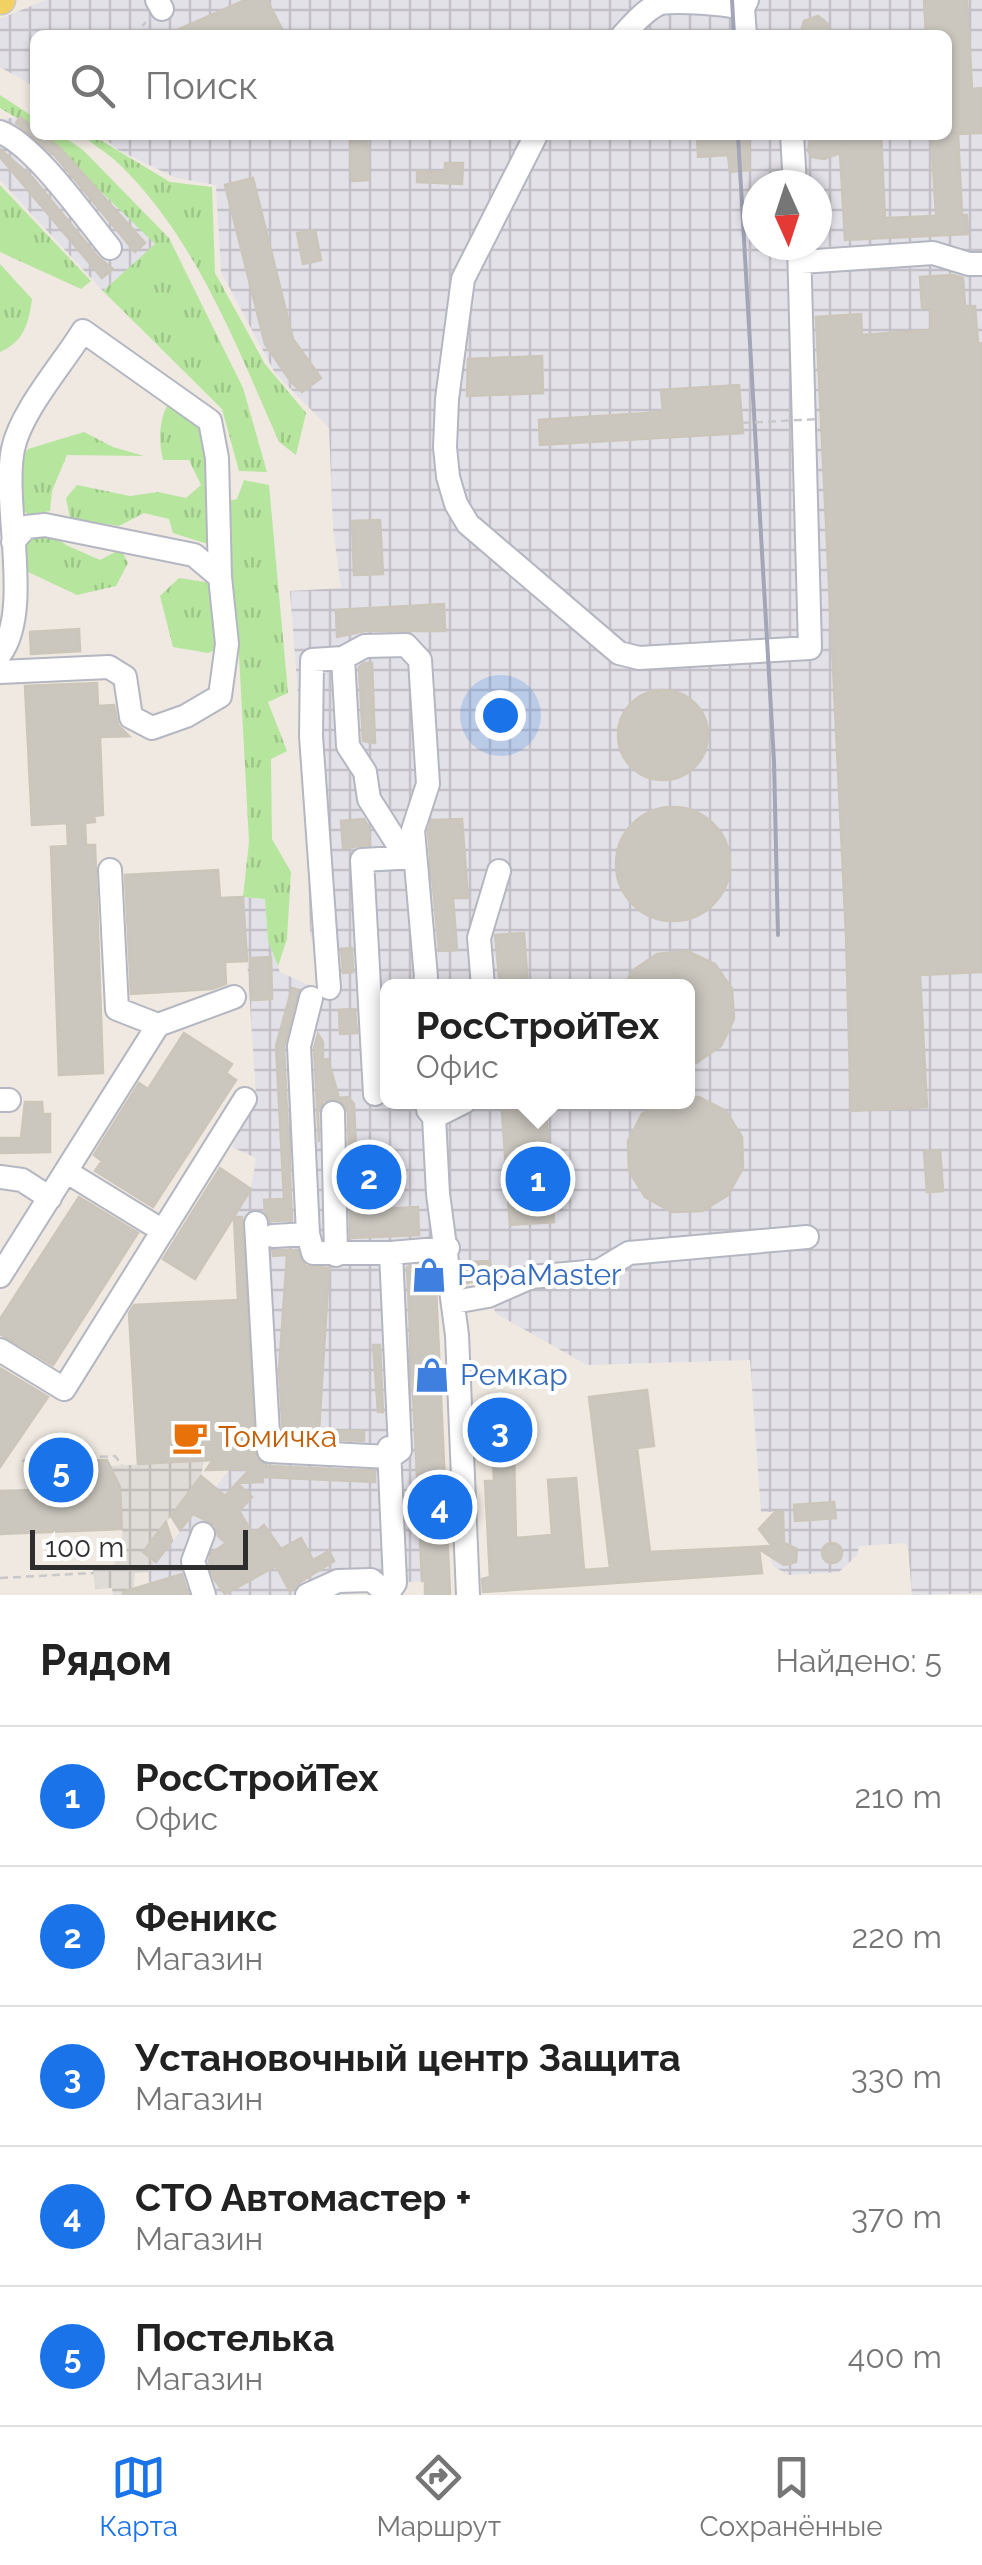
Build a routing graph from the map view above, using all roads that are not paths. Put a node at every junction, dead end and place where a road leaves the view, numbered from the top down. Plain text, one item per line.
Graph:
1 (745, 4) edge
2 (627, 30) edge
3 (745, 30) edge
4 (0, 132) edge
5 (533, 140) edge
6 (792, 140) edge
7 (794, 170) edge
8 (110, 248) dead end
9 (832, 254) edge
10 (800, 260) edge
11 (982, 264) edge
12 (13, 542) junction
13 (220, 576) junction
14 (0, 654) edge
15 (343, 658) junction
16 (0, 672) edge
17 (415, 849) junction
18 (110, 870) dead end
19 (499, 870) dead end
20 (426, 979) edge
21 (483, 979) edge
22 (234, 998) dead end
23 (158, 1024) junction
24 (375, 1094) dead end
25 (244, 1099) dead end
26 (431, 1109) edge
27 (333, 1113) dead end
28 (66, 1172) junction
29 (0, 1177) edge
30 (50, 1198) junction
31 (163, 1231) junction
32 (308, 1234) junction
33 (807, 1238) dead end
34 (448, 1248) junction
35 (390, 1253) junction
36 (336, 1255) junction
37 (0, 1276) edge
38 (454, 1302) junction
39 (0, 1350) edge
40 (389, 1452) junction
41 (203, 1534) dead end
42 (387, 1594) edge
43 (204, 1595) edge
44 (307, 1595) edge
45 (468, 1595) edge

1 - 2 lane
1 - 3 lane
4 - 8 lane
5 - 10 lane
6 - 7 lane
9 - 11 lane
12 - 13 lane
12 - 13 lane
12 - 14 lane
13 - 16 lane
15 - 17 lane
15 - 17 lane
15 - 32 lane
17 - 20 lane
17 - 24 lane
18 - 23 lane
19 - 21 lane
22 - 23 lane
23 - 28 lane
25 - 31 lane
26 - 34 lane
27 - 36 lane
28 - 30 lane
28 - 31 lane
29 - 30 lane
30 - 37 lane
31 - 39 lane
32 - 36 lane
32 - 40 lane
33 - 38 lane
34 - 35 lane
34 - 38 lane
35 - 36 lane
35 - 40 lane
38 - 45 lane
40 - 42 lane
41 - 43 lane
42 - 44 lane

